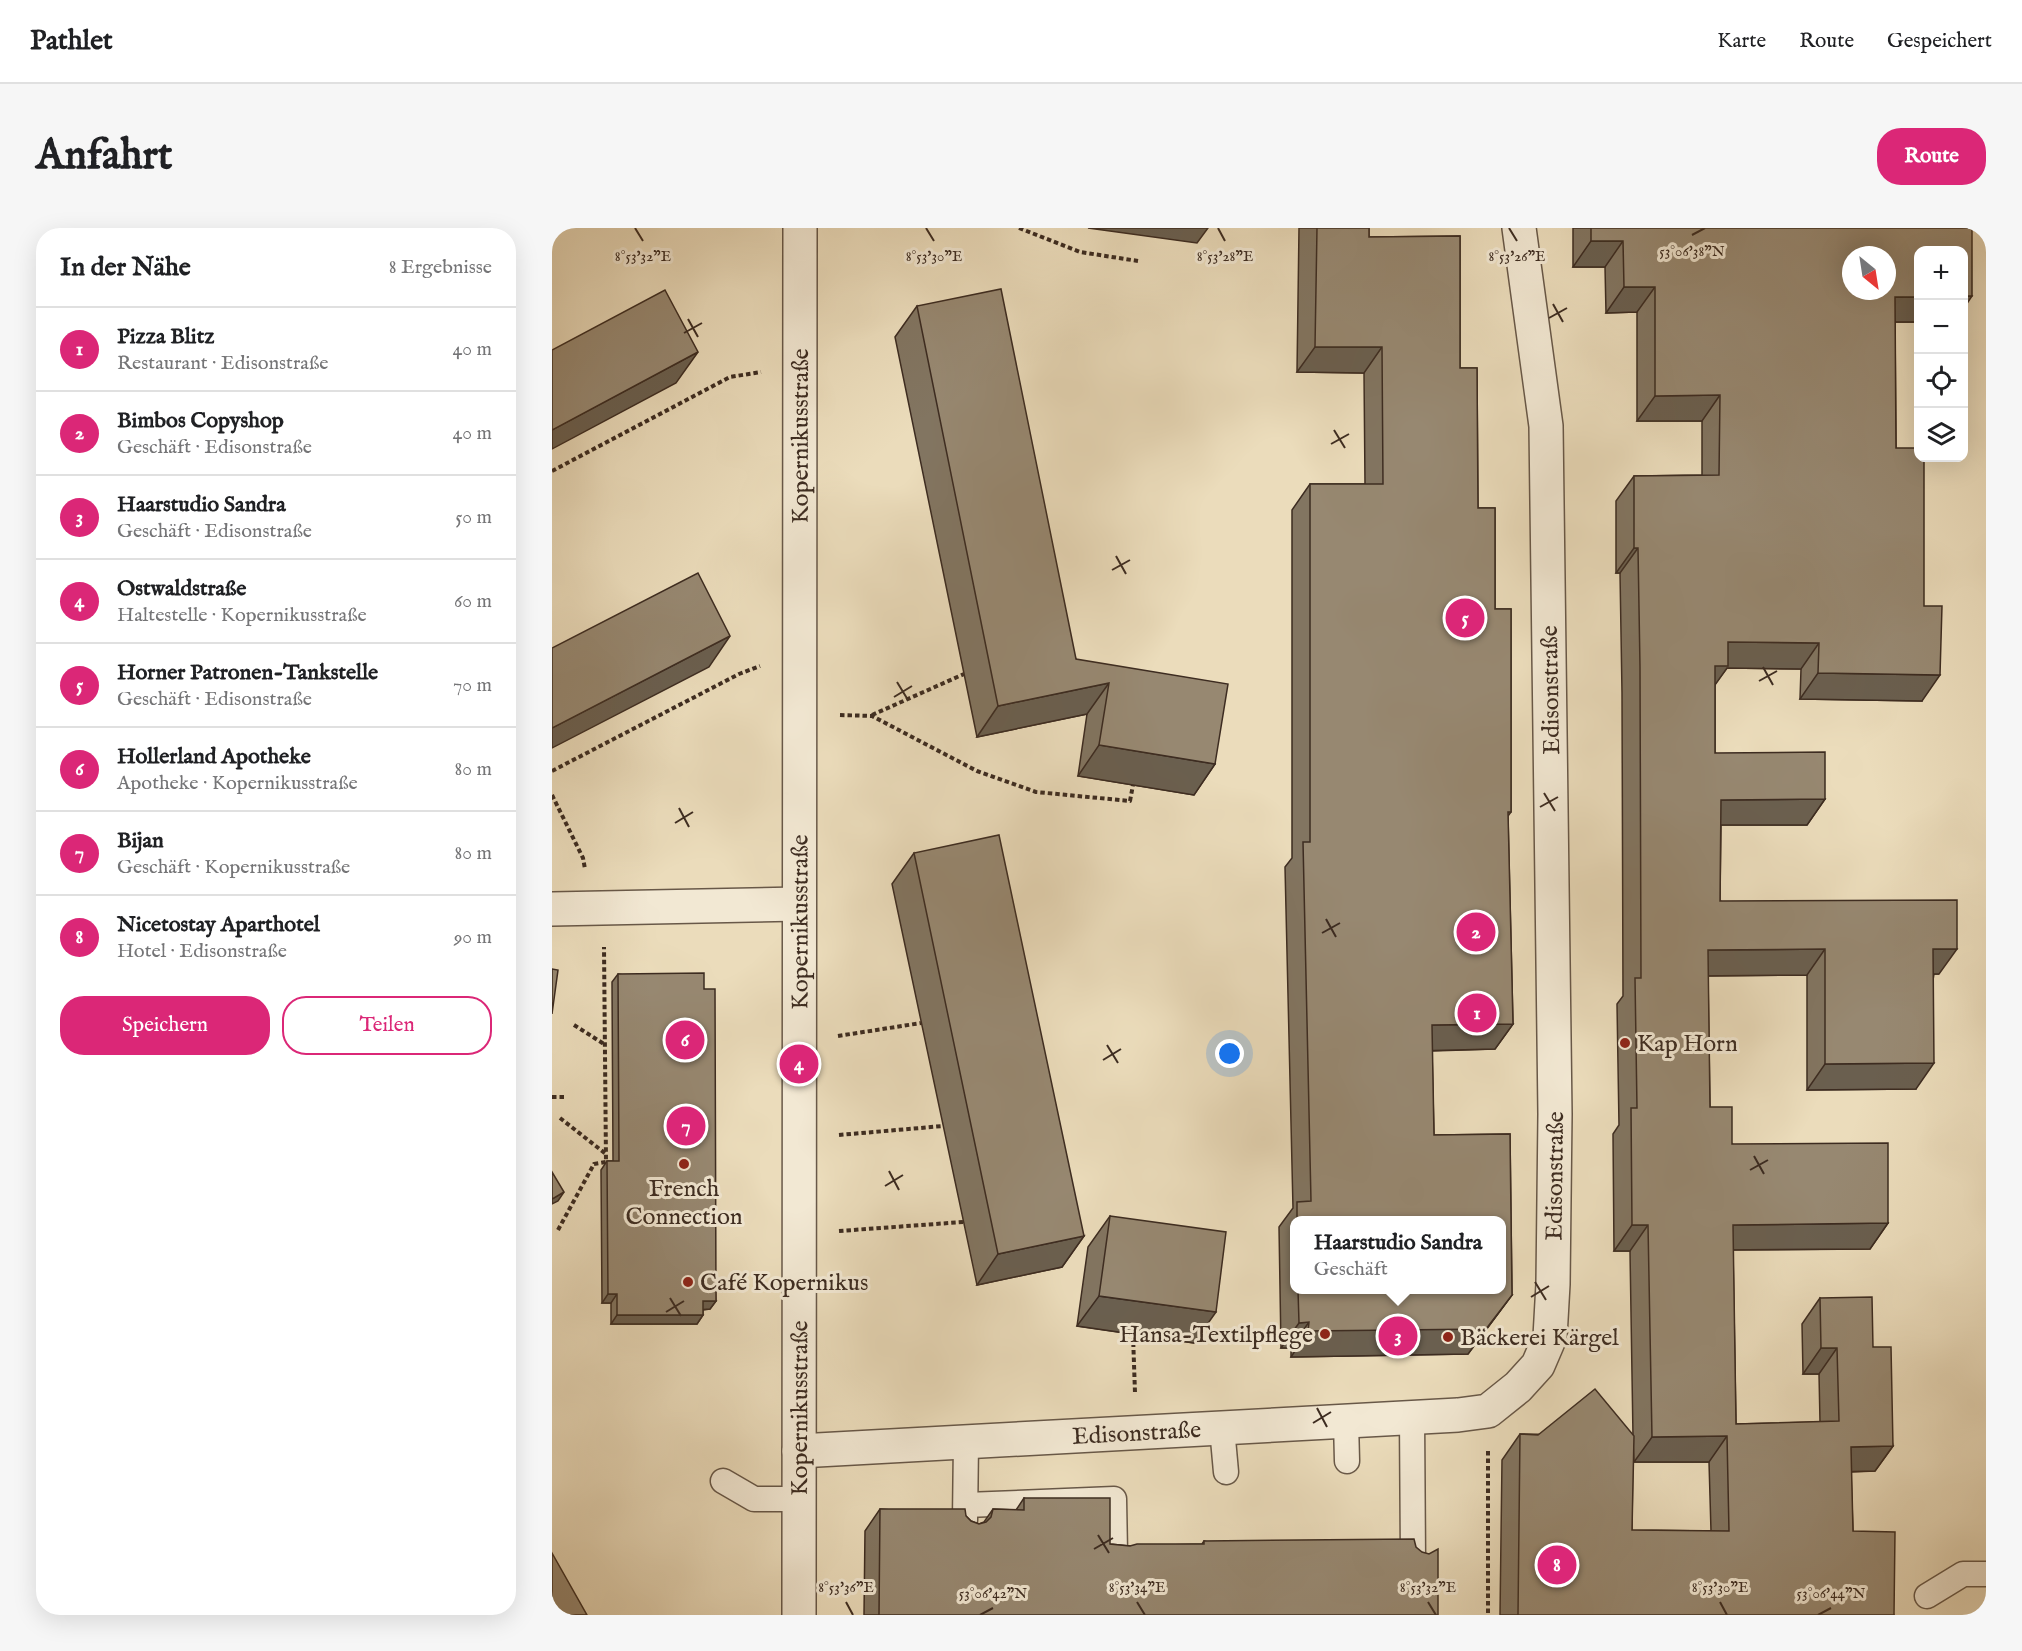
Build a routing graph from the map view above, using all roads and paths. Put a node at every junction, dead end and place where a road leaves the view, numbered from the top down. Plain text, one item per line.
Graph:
1 (800, 228) edge
2 (1019, 228) edge
3 (1519, 228) edge
4 (1138, 261) dead end
5 (800, 366) junction
6 (552, 471) edge
7 (800, 650) junction
8 (964, 674) dead end
9 (800, 714) junction
10 (872, 716) junction
11 (552, 771) edge
12 (1133, 785) edge
13 (552, 795) edge
14 (799, 904) junction
15 (598, 908) junction
16 (552, 909) edge
17 (921, 1023) dead end
18 (574, 1025) dead end
19 (799, 1042) junction
20 (605, 1044) junction
21 (552, 1097) edge
22 (564, 1097) dead end
23 (560, 1118) dead end
24 (943, 1126) dead end
25 (799, 1138) junction
26 (607, 1155) junction
27 (963, 1222) dead end
28 (558, 1230) dead end
29 (799, 1234) junction
30 (1132, 1335) edge
31 (1488, 1411) junction
32 (1412, 1417) junction
33 (1346, 1421) junction
34 (1222, 1428) junction
35 (1136, 1433) junction
36 (966, 1442) junction
37 (799, 1451) junction
38 (1347, 1461) dead end
39 (1226, 1472) dead end
40 (723, 1481) dead end
41 (799, 1499) junction
42 (966, 1505) junction
43 (964, 1531) edge
44 (1115, 1553) edge
45 (1413, 1561) edge
46 (1986, 1574) edge
47 (1927, 1596) dead end
48 (798, 1615) edge
49 (1488, 1615) edge

1 - 5 street, Kopernikusstraße
2 - 4 path
3 - 31 street, Edisonstraße
5 - 6 path
5 - 7 street, Kopernikusstraße
7 - 9 street, Kopernikusstraße
7 - 11 path
8 - 10 path
9 - 10 path
9 - 14 street, Kopernikusstraße
10 - 12 path
13 - 15 path
14 - 15 street
14 - 19 street, Kopernikusstraße
15 - 16 street
15 - 20 path
17 - 19 path
18 - 20 path
19 - 25 street, Kopernikusstraße
20 - 26 path
21 - 22 path
23 - 26 path
24 - 25 path
25 - 29 street, Kopernikusstraße
26 - 28 path
27 - 29 path
29 - 37 street, Kopernikusstraße
30 - 35 path
31 - 32 street, Edisonstraße
31 - 49 path
32 - 33 street, Edisonstraße
32 - 45 lane
33 - 34 street, Edisonstraße
33 - 38 lane
34 - 35 street, Edisonstraße
34 - 39 lane
35 - 36 street, Edisonstraße
36 - 37 street, Edisonstraße
36 - 42 lane
37 - 41 street, Kopernikusstraße
40 - 41 lane
41 - 48 street, Kopernikusstraße
42 - 43 lane
42 - 44 lane
46 - 47 lane

